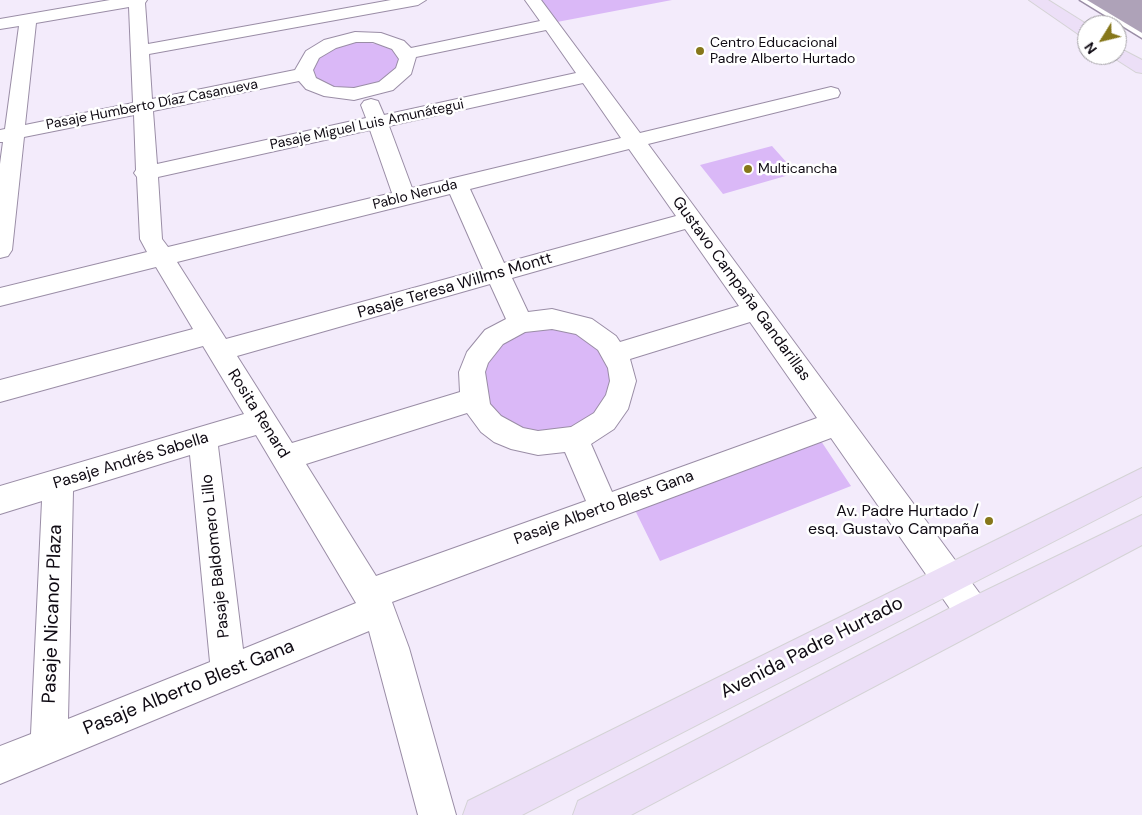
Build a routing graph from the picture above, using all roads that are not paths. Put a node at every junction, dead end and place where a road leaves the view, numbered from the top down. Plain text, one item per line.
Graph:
1 (138, 0) edge
2 (418, 0) edge
3 (533, 0) edge
4 (1037, 0) edge
5 (1085, 0) edge
6 (101, 3) edge
7 (334, 7) edge
8 (28, 19) junction
9 (0, 24) edge
10 (551, 24) junction
11 (1077, 26) edge
12 (1142, 35) edge
13 (346, 39) junction
14 (139, 51) junction
15 (406, 54) junction
16 (1127, 58) edge
17 (1142, 68) edge
18 (305, 74) junction
19 (588, 76) junction
20 (366, 92) junction
21 (830, 93) dead end
22 (142, 107) junction
23 (377, 122) junction
24 (7, 134) edge
25 (635, 141) junction
26 (145, 173) junction
27 (458, 185) junction
28 (405, 198) junction
29 (691, 220) junction
30 (0, 250) edge
31 (161, 258) junction
32 (498, 274) junction
33 (0, 297) edge
34 (757, 310) junction
35 (520, 323) junction
36 (214, 343) junction
37 (615, 354) junction
38 (0, 392) edge
39 (474, 399) junction
40 (262, 421) junction
41 (838, 422) junction
42 (203, 439) junction
43 (574, 439) junction
44 (286, 458) junction
45 (1142, 481) edge
46 (58, 483) junction
47 (0, 500) edge
48 (604, 508) junction
49 (1142, 529) edge
50 (949, 578) junction
51 (374, 602) junction
52 (974, 614) junction
53 (228, 672) junction
54 (49, 745) junction
55 (0, 765) edge
56 (437, 815) edge
57 (482, 815) edge
58 (592, 815) edge

1 - 6 street
1 - 14 street, Rosita Renard
2 - 7 street
3 - 10 street, Gustavo Campaña Gandarillas
4 - 11 main road
5 - 12 lane
6 - 8 street
7 - 13 street
7 - 14 street
8 - 9 street
8 - 24 street
10 - 15 street
10 - 19 street, Gustavo Campaña Gandarillas
13 - 15 street
13 - 18 street
14 - 22 street, Rosita Renard
15 - 20 street
16 - 17 main road
18 - 20 street
18 - 22 street, Pasaje Humberto Díaz Casanueva
19 - 23 street, Pasaje Miguel Luis Amunátegui
19 - 25 street, Gustavo Campaña Gandarillas
20 - 23 street
21 - 25 street, Pablo Neruda
22 - 24 street, Pasaje Humberto Díaz Casanueva
22 - 26 street, Rosita Renard
23 - 26 street, Pasaje Miguel Luis Amunátegui
23 - 28 street
24 - 30 street
25 - 27 street, Pablo Neruda
25 - 29 street, Gustavo Campaña Gandarillas
26 - 31 street, Rosita Renard
27 - 28 street, Pablo Neruda
27 - 32 street
28 - 31 street, Pablo Neruda
29 - 32 street, Pasaje Teresa Willms Montt
29 - 34 street, Gustavo Campaña Gandarillas
31 - 33 street, Pablo Neruda
31 - 36 street, Rosita Renard
32 - 35 street
32 - 36 street, Pasaje Teresa Willms Montt
34 - 37 street
34 - 41 street, Gustavo Campaña Gandarillas
35 - 37 street
35 - 39 street
36 - 38 street, Pasaje Teresa Willms Montt
36 - 40 street, Rosita Renard
37 - 43 street
39 - 43 street
39 - 44 street
40 - 42 street, Pasaje Andrés Sabella
40 - 44 street, Rosita Renard
41 - 48 street, Pasaje Alberto Blest Gana
41 - 50 street, Gustavo Campaña Gandarillas
42 - 46 street, Pasaje Andrés Sabella
42 - 53 street, Pasaje Baldomero Lillo
43 - 48 street
44 - 51 street, Rosita Renard
45 - 50 main road, Avenida Padre Hurtado
46 - 47 street, Pasaje Andrés Sabella
46 - 54 street, Pasaje Nicanor Plaza
48 - 51 street, Pasaje Alberto Blest Gana
49 - 52 main road
50 - 52 street, Gustavo Campaña Gandarillas
50 - 57 main road, Avenida Padre Hurtado
51 - 53 street, Pasaje Alberto Blest Gana
51 - 56 street, Rosita Renard
52 - 58 main road
53 - 54 street, Pasaje Alberto Blest Gana
54 - 55 street, Pasaje Alberto Blest Gana

